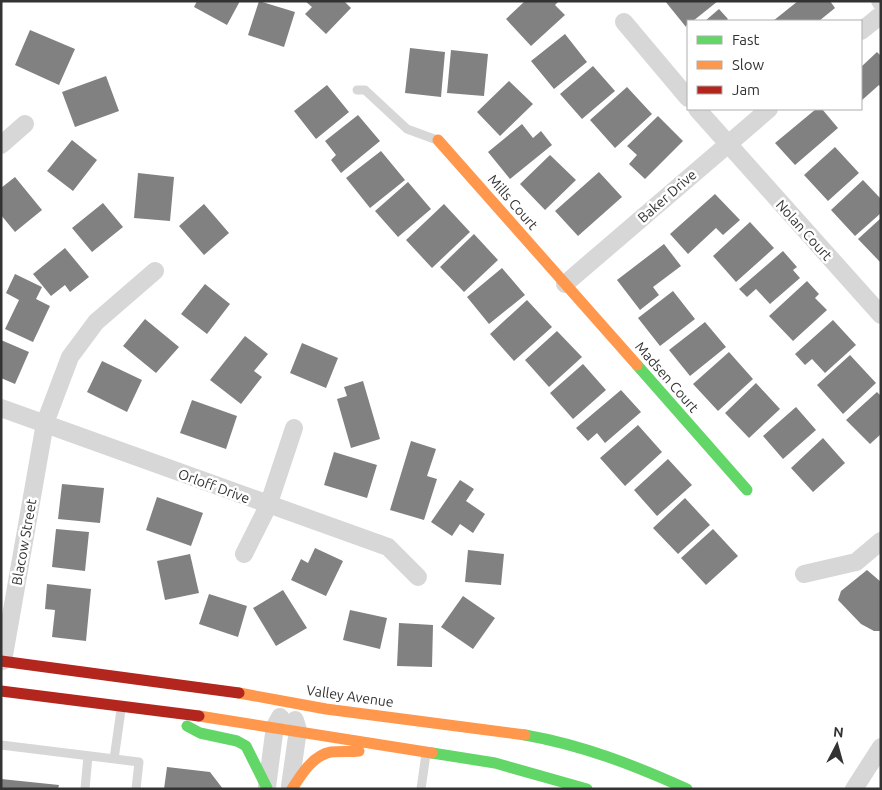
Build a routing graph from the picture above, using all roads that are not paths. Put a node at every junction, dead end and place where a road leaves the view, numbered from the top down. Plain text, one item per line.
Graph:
1 (881, 15) edge
2 (624, 22) dead end
3 (862, 31) edge
4 (357, 90) dead end
5 (687, 97) edge
6 (698, 110) edge
7 (768, 110) edge
8 (25, 124) dead end
9 (438, 140) joint
10 (726, 144) junction
11 (1, 145) edge
12 (155, 271) dead end
13 (565, 284) junction
14 (881, 315) edge
15 (1, 408) edge
16 (45, 423) junction
17 (294, 428) dead end
18 (747, 490) dead end
19 (268, 506) junction
20 (881, 541) edge
21 (244, 554) dead end
22 (804, 574) dead end
23 (418, 577) dead end
24 (2, 661) edge
25 (1, 691) edge
26 (290, 702) junction
27 (121, 706) junction
28 (157, 710) junction
29 (275, 726) junction
30 (298, 730) junction
31 (1, 744) edge
32 (384, 745) junction
33 (881, 747) edge
34 (427, 752) junction
35 (88, 756) junction
36 (114, 759) junction
37 (85, 789) edge
38 (136, 789) edge
39 (267, 789) edge
40 (291, 789) edge
41 (421, 789) edge
42 (587, 789) edge
43 (687, 789) edge
44 (854, 789) edge

1 - 3 street
2 - 5 street
4 - 9 lane
6 - 10 street, Nolan Court
7 - 10 street, Baker Drive
8 - 11 street
9 - 13 main road, Mills Court
10 - 13 street, Baker Drive
10 - 14 street, Nolan Court
12 - 16 street, Blacow Street
13 - 18 main road, Madsen Court
15 - 16 street, Orloff Drive
16 - 19 street, Orloff Drive
16 - 24 street, Blacow Street
17 - 19 street
19 - 21 street
19 - 23 street, Orloff Drive
20 - 22 street
24 - 26 main road, Valley Avenue
25 - 27 main road
26 - 29 street
26 - 30 street
26 - 43 main road, Valley Avenue
27 - 28 main road
27 - 36 lane
28 - 29 main road
28 - 39 main road
29 - 30 main road
29 - 39 street
30 - 32 main road
30 - 40 street
31 - 35 lane
32 - 34 main road
32 - 40 main road
33 - 44 street
34 - 41 lane
34 - 42 main road
35 - 36 lane
35 - 37 lane
36 - 38 lane

